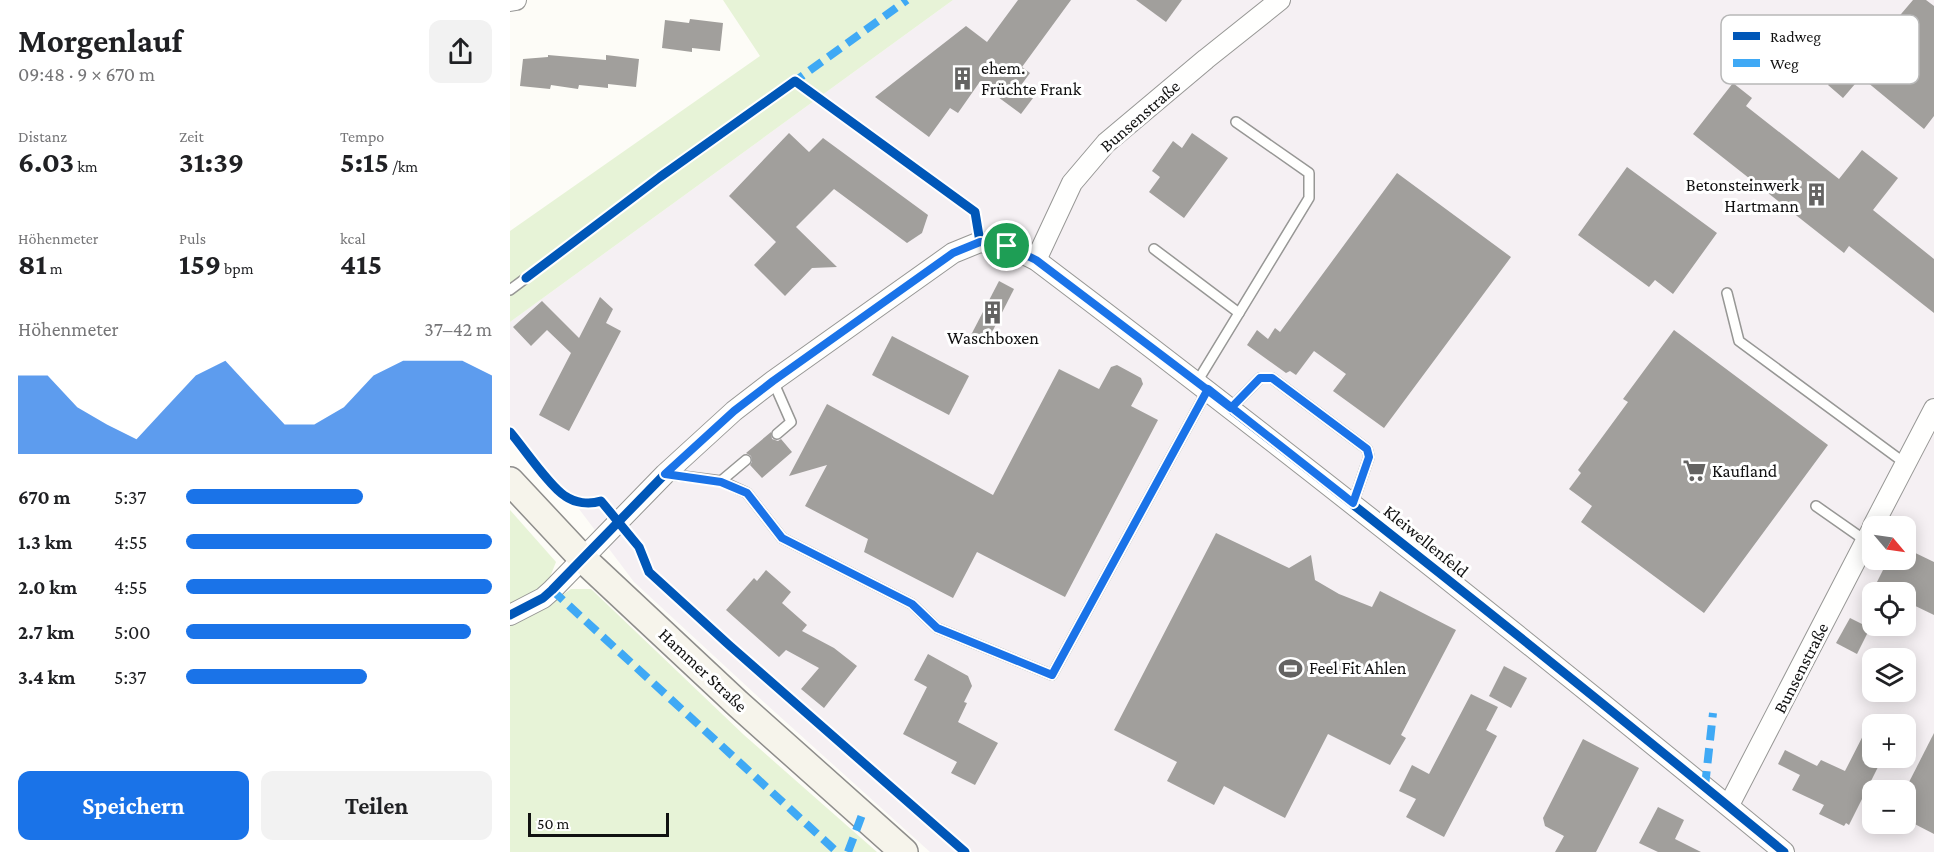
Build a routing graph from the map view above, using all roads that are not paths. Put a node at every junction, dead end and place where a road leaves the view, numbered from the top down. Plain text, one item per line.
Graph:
1 (516, 0) edge
2 (1280, 0) edge
3 (510, 1) edge
4 (1236, 122) dead end
5 (1154, 249) dead end
6 (1036, 260) junction
7 (526, 278) dead end
8 (510, 290) edge
9 (1727, 293) dead end
10 (1239, 313) junction
11 (773, 381) junction
12 (1202, 386) junction
13 (1231, 408) junction
14 (1934, 409) edge
15 (777, 434) dead end
16 (746, 460) dead end
17 (1906, 464) junction
18 (665, 474) junction
19 (510, 481) edge
20 (721, 482) junction
21 (1353, 503) junction
22 (1816, 506) dead end
23 (1878, 516) edge
24 (1862, 528) edge
25 (1862, 547) edge
26 (583, 559) junction
27 (510, 615) edge
28 (1729, 805) junction
29 (904, 852) edge
30 (1783, 852) edge

1 - 3 street
2 - 6 street, Bunsenstraße
4 - 10 lane
5 - 10 lane
6 - 11 street, Kleiwellenfeld
6 - 12 street, Kleiwellenfeld
7 - 8 lane
9 - 17 lane
10 - 12 lane
11 - 15 lane
11 - 18 street, Kleiwellenfeld
12 - 13 street, Kleiwellenfeld
12 - 20 lane
13 - 21 street, Kleiwellenfeld
13 - 21 lane
14 - 17 street, Bunsenstraße
16 - 20 lane
17 - 23 street, Bunsenstraße
18 - 20 lane
18 - 26 street, Kleiwellenfeld
19 - 26 main road, Hammer Straße
21 - 28 street, Kleiwellenfeld
22 - 24 lane
25 - 28 street, Bunsenstraße
26 - 27 street, Kleiwellenfeld
26 - 29 main road, Hammer Straße
28 - 30 street, Kleiwellenfeld

